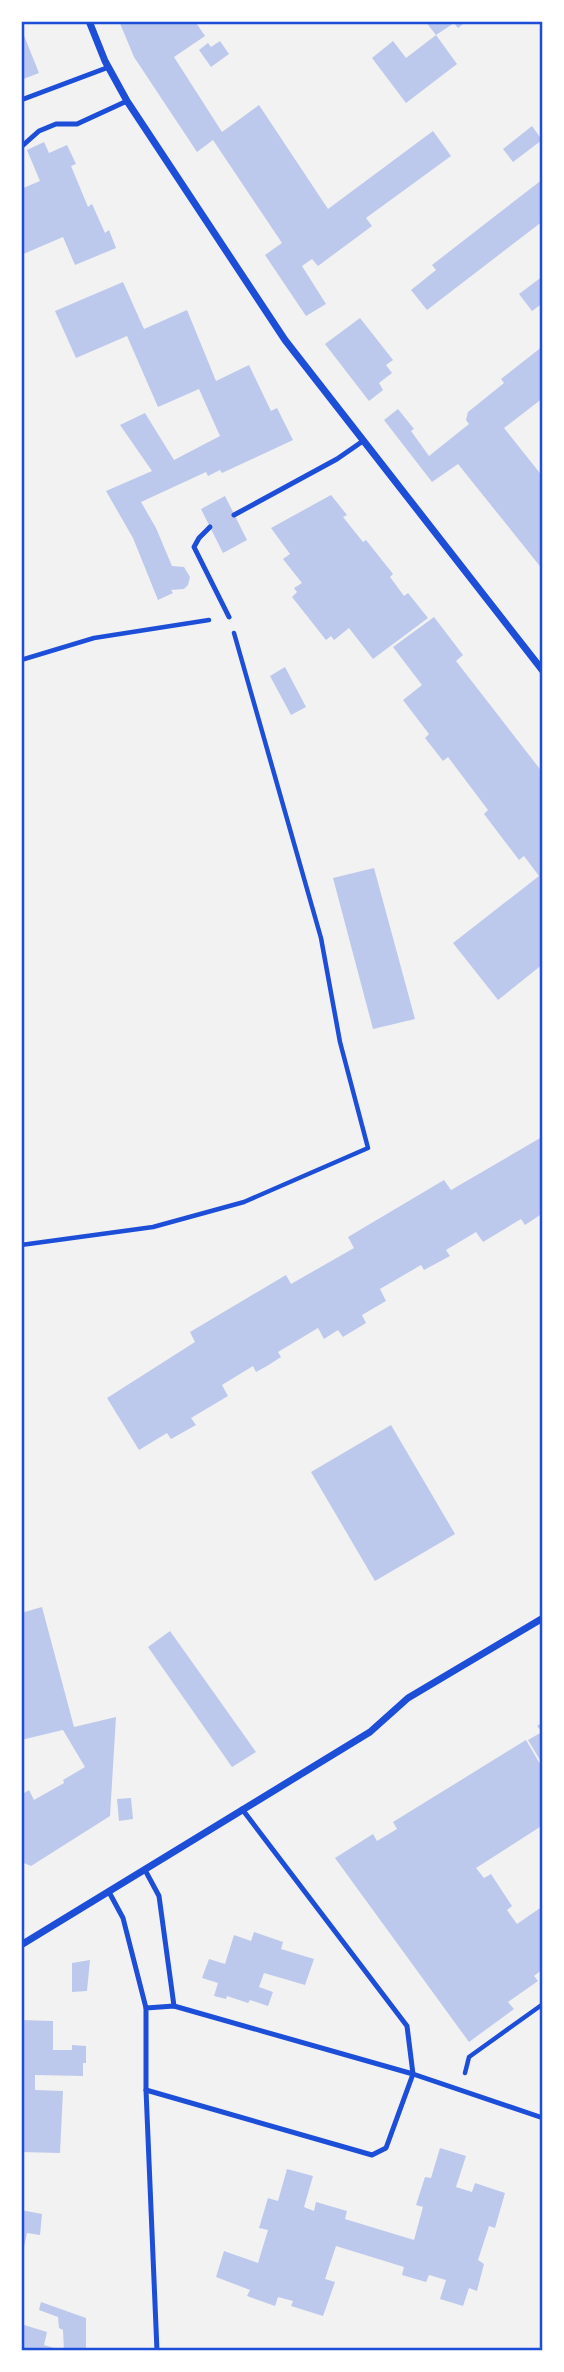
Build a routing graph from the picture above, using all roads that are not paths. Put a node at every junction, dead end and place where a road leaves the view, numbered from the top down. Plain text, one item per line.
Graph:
1 (89, 21) edge
2 (109, 67) junction
3 (21, 100) edge
4 (127, 101) junction
5 (21, 147) edge
6 (363, 441) junction
7 (234, 515) dead end
8 (210, 527) dead end
9 (229, 617) road end
10 (543, 671) edge
11 (543, 1618) edge
12 (242, 1808) junction
13 (145, 1870) junction
14 (109, 1892) junction
15 (21, 1945) edge
16 (174, 2006) junction
17 (146, 2008) junction
18 (413, 2074) junction
19 (146, 2090) junction
20 (543, 2119) edge
21 (157, 2351) edge

1 - 2 street
2 - 3 lane
2 - 4 street
4 - 5 lane
4 - 6 street
6 - 7 lane
6 - 10 street
8 - 9 lane
11 - 12 street
12 - 13 street
12 - 18 lane
13 - 14 street
13 - 16 lane
14 - 15 street
14 - 17 lane
16 - 17 lane
16 - 18 lane
17 - 19 lane
18 - 19 lane
18 - 20 lane
19 - 21 lane

